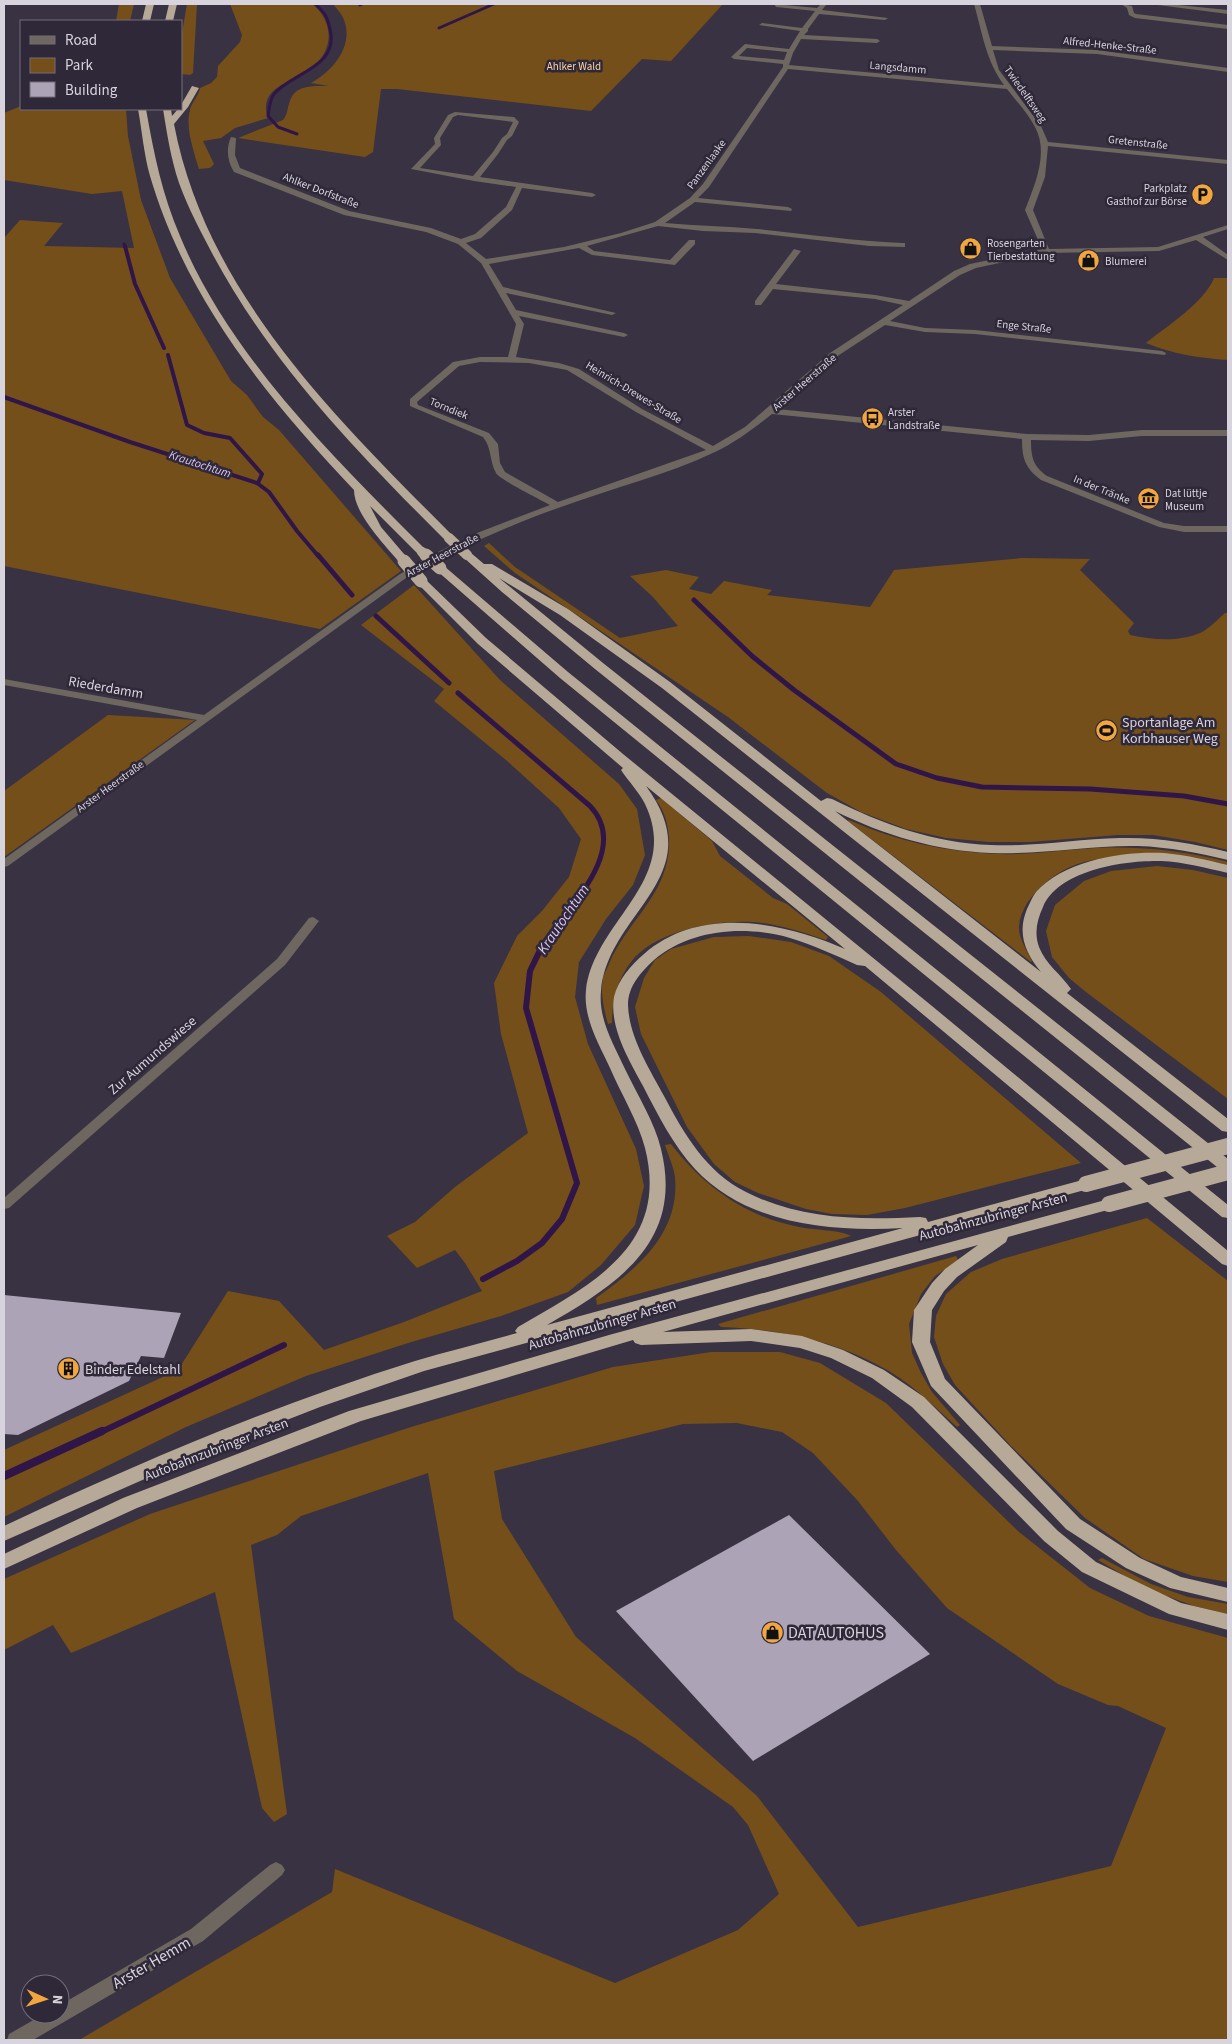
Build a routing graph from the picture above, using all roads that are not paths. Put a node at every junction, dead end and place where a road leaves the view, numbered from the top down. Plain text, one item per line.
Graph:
1 (150, 4) edge
2 (172, 4) edge
3 (824, 4) edge
4 (977, 4) edge
5 (1126, 4) edge
6 (1136, 4) edge
7 (1153, 4) edge
8 (776, 5) dead end
9 (818, 11) junction
10 (1228, 12) edge
11 (885, 18) dead end
12 (146, 20) edge
13 (169, 20) edge
14 (762, 25) dead end
15 (1228, 27) edge
16 (806, 30) junction
17 (802, 37) junction
18 (877, 41) dead end
19 (989, 48) junction
20 (792, 51) junction
21 (786, 65) junction
22 (1228, 70) edge
23 (1008, 87) junction
24 (195, 88) dead end
25 (182, 109) edge
26 (142, 110) edge
27 (167, 110) edge
28 (182, 110) edge
29 (170, 124) junction
30 (233, 138) dead end
31 (1045, 144) junction
32 (1228, 162) edge
33 (474, 179) junction
34 (520, 186) junction
35 (592, 195) dead end
36 (693, 200) junction
37 (788, 209) dead end
38 (658, 224) junction
39 (1228, 227) edge
40 (1198, 238) junction
41 (460, 242) junction
42 (692, 242) dead end
43 (580, 245) junction
44 (902, 245) dead end
45 (1046, 251) junction
46 (797, 252) dead end
47 (1228, 258) edge
48 (484, 262) junction
49 (771, 286) junction
50 (499, 289) junction
51 (758, 303) dead end
52 (910, 304) junction
53 (514, 312) junction
54 (612, 312) dead end
55 (884, 322) junction
56 (624, 335) dead end
57 (1162, 353) dead end
58 (511, 360) junction
59 (770, 412) junction
60 (1228, 433) edge
61 (1027, 437) junction
62 (712, 450) junction
63 (359, 489) junction
64 (557, 505) junction
65 (1228, 529) edge
66 (467, 555) junction
67 (4, 682) edge
68 (204, 718) junction
69 (618, 757) junction
70 (794, 786) junction
71 (1228, 856) edge
72 (4, 864) edge
73 (1228, 869) edge
74 (313, 921) dead end
75 (880, 970) junction
76 (1088, 1017) junction
77 (1228, 1126) edge
78 (1228, 1146) edge
79 (1228, 1166) edge
80 (1228, 1172) edge
81 (4, 1205) edge
82 (1228, 1213) edge
83 (951, 1220) junction
84 (1010, 1231) junction
85 (1228, 1260) edge
86 (506, 1341) junction
87 (609, 1341) junction
88 (4, 1534) edge
89 (4, 1562) edge
90 (1228, 1595) edge
91 (1228, 1622) edge
92 (276, 1870) dead end
93 (16, 2040) edge

1 - 12 highway
2 - 13 highway
3 - 9 street, Panzenlaake
4 - 19 street, Twiedelftsweg
5 - 6 street
5 - 15 street
7 - 10 street
8 - 9 street
9 - 11 street
9 - 16 street, Panzenlaake
14 - 16 street
16 - 17 street, Panzenlaake
17 - 18 street
17 - 20 street, Panzenlaake
19 - 22 street, Alfred-Henke-Straße
19 - 23 street, Twiedelftsweg
20 - 21 street, Panzenlaake
20 - 21 street
21 - 23 street, Langsdamm
21 - 36 street, Panzenlaake
23 - 31 street, Twiedelftsweg
24 - 25 highway
26 - 63 highway
27 - 29 highway
28 - 29 highway
29 - 66 highway, bridge
30 - 41 street, Ahlker Dorfstraße
31 - 32 street, Gretenstraße
31 - 45 street, Twiedelftsweg
33 - 33 street
33 - 34 street
34 - 35 street
34 - 41 street
36 - 37 street
36 - 38 street, Panzenlaake
38 - 43 street, Panzenlaake
38 - 44 street
39 - 40 street, Arster Heerstraße
40 - 45 street, Arster Heerstraße
40 - 47 street
41 - 48 street, Ahlker Dorfstraße
42 - 43 street
43 - 48 street, Panzenlaake
45 - 52 street, Arster Heerstraße
46 - 49 street
48 - 50 street, Ahlker Dorfstraße
49 - 51 street
49 - 52 street
50 - 53 street, Ahlker Dorfstraße
50 - 54 street
52 - 55 street, Arster Heerstraße
53 - 56 street
53 - 58 street, Ahlker Dorfstraße
55 - 57 street, Enge Straße
55 - 59 street, Arster Heerstraße
58 - 62 street, Heinrich-Drewes-Straße
58 - 64 street, Torndiek
59 - 61 street
59 - 62 street, Arster Heerstraße
60 - 61 street
61 - 65 street, In der Tränke
62 - 64 street, Arster Heerstraße
63 - 69 highway, bridge
63 - 82 highway, bridge
64 - 68 street, Arster Heerstraße
66 - 70 highway
66 - 79 highway
67 - 68 street, Riederdamm
68 - 72 street, Arster Heerstraße
69 - 75 highway
69 - 86 highway
70 - 71 highway
70 - 76 highway
73 - 76 highway
74 - 81 street, Zur Aumundswiese
75 - 83 highway
75 - 85 highway
76 - 77 highway
78 - 83 highway, Autobahnzubringer Arsten, bridge
80 - 84 highway, Autobahnzubringer Arsten, bridge
83 - 86 highway, Autobahnzubringer Arsten
84 - 87 highway, Autobahnzubringer Arsten
84 - 90 highway
86 - 88 highway, Autobahnzubringer Arsten
87 - 89 highway, Autobahnzubringer Arsten
87 - 91 highway
92 - 93 street, Arster Hemm

